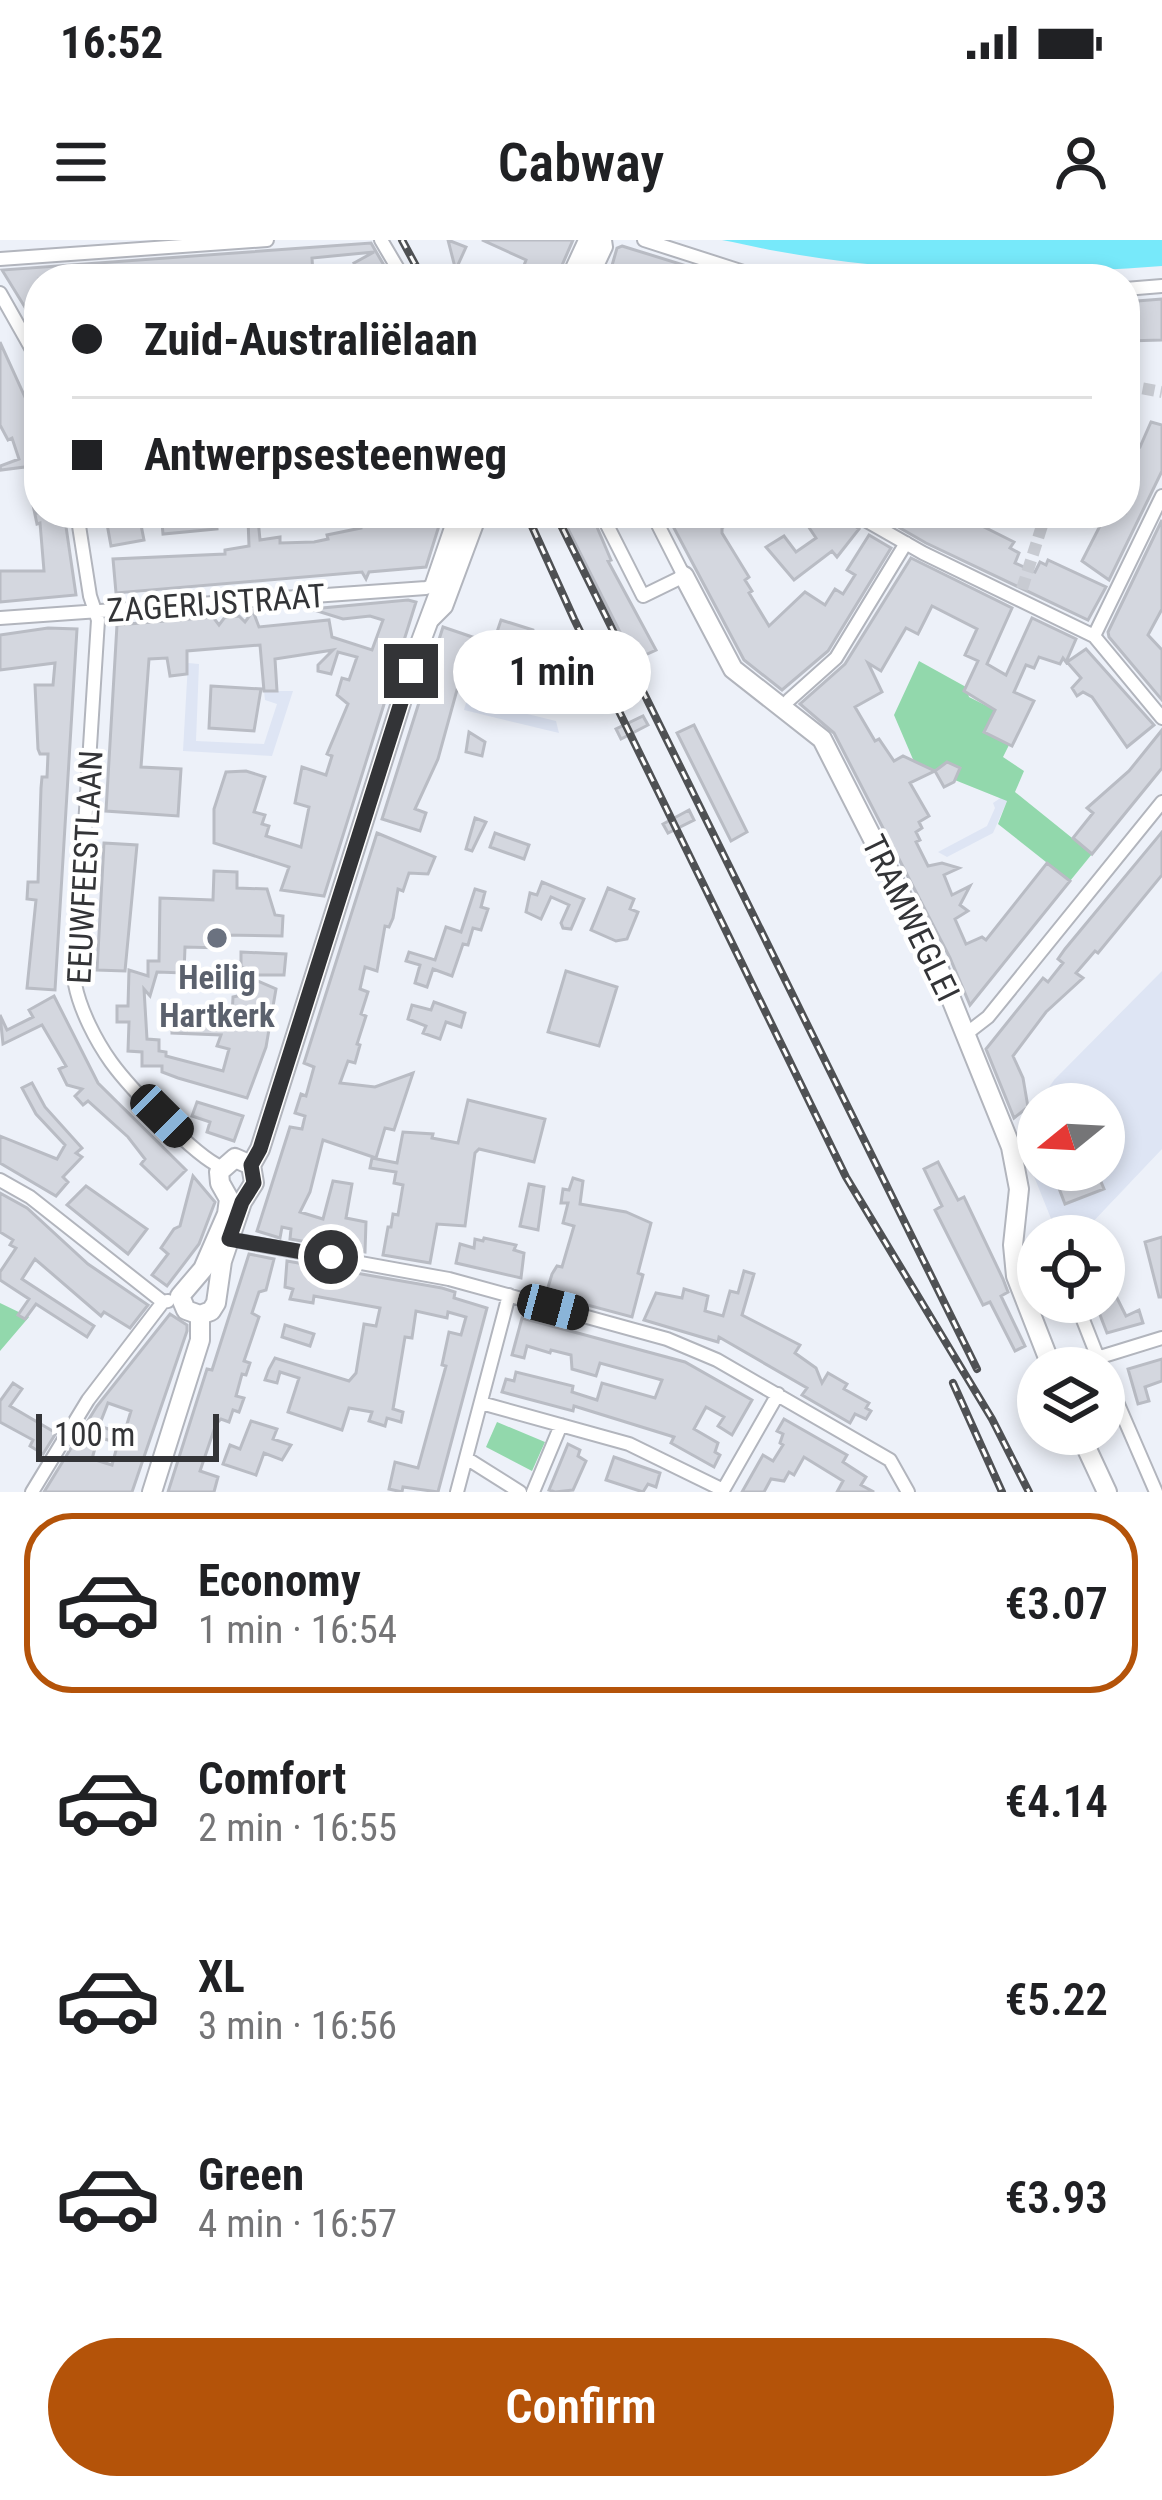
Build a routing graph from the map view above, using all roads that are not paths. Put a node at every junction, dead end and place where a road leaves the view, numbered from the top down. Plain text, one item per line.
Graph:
1 (267, 240) edge
2 (644, 240) edge
3 (0, 259) edge
4 (717, 263) joint
5 (720, 264) edge
6 (0, 292) edge
7 (24, 335) edge
8 (1162, 496) edge
9 (80, 528) edge
10 (451, 528) edge
11 (464, 528) edge
12 (475, 528) edge
13 (609, 528) edge
14 (660, 528) edge
15 (880, 528) edge
16 (906, 543) junction
17 (684, 576) junction
18 (95, 611) junction
19 (0, 619) edge
20 (428, 625) junction
21 (1094, 636) junction
22 (789, 700) dead end
23 (1162, 718) edge
24 (1162, 802) edge
25 (966, 1034) junction
26 (251, 1165) junction
27 (221, 1167) junction
28 (0, 1180) edge
29 (229, 1239) junction
30 (509, 1295) junction
31 (172, 1301) junction
32 (200, 1315) junction
33 (1162, 1338) edge
34 (1044, 1347) edge
35 (1125, 1355) edge
36 (778, 1394) junction
37 (481, 1403) junction
38 (1125, 1421) edge
39 (561, 1426) junction
40 (1090, 1455) edge
41 (466, 1458) junction
42 (722, 1491) edge
43 (32, 1492) edge
44 (152, 1492) edge
45 (457, 1492) edge
46 (520, 1492) edge
47 (533, 1492) edge
48 (908, 1492) edge
49 (1107, 1492) edge
50 (1156, 1492) edge

1 - 3 street
2 - 4 street
4 - 5 street
6 - 7 street
8 - 21 street
9 - 18 street, EEUWFEESTLAAN
10 - 18 street, ZAGERIJSTRAAT
11 - 20 street
12 - 20 street
13 - 17 street
14 - 17 street
15 - 16 street
16 - 21 street
16 - 22 street
17 - 25 street, TRAMWEGLEI
18 - 19 street, ZAGERIJSTRAAT
18 - 27 street, EEUWFEESTLAAN
20 - 26 street
21 - 23 street
24 - 25 street
25 - 34 street, TRAMWEGLEI
26 - 27 street
26 - 29 street
27 - 31 street
28 - 31 street
29 - 30 street
29 - 32 street
30 - 36 street
30 - 37 street
31 - 32 street
31 - 43 street
32 - 44 street
33 - 35 street
36 - 42 street
36 - 48 street
37 - 39 street
37 - 41 street
38 - 50 street
39 - 42 street
39 - 47 street
40 - 49 street
41 - 45 street
41 - 46 street

